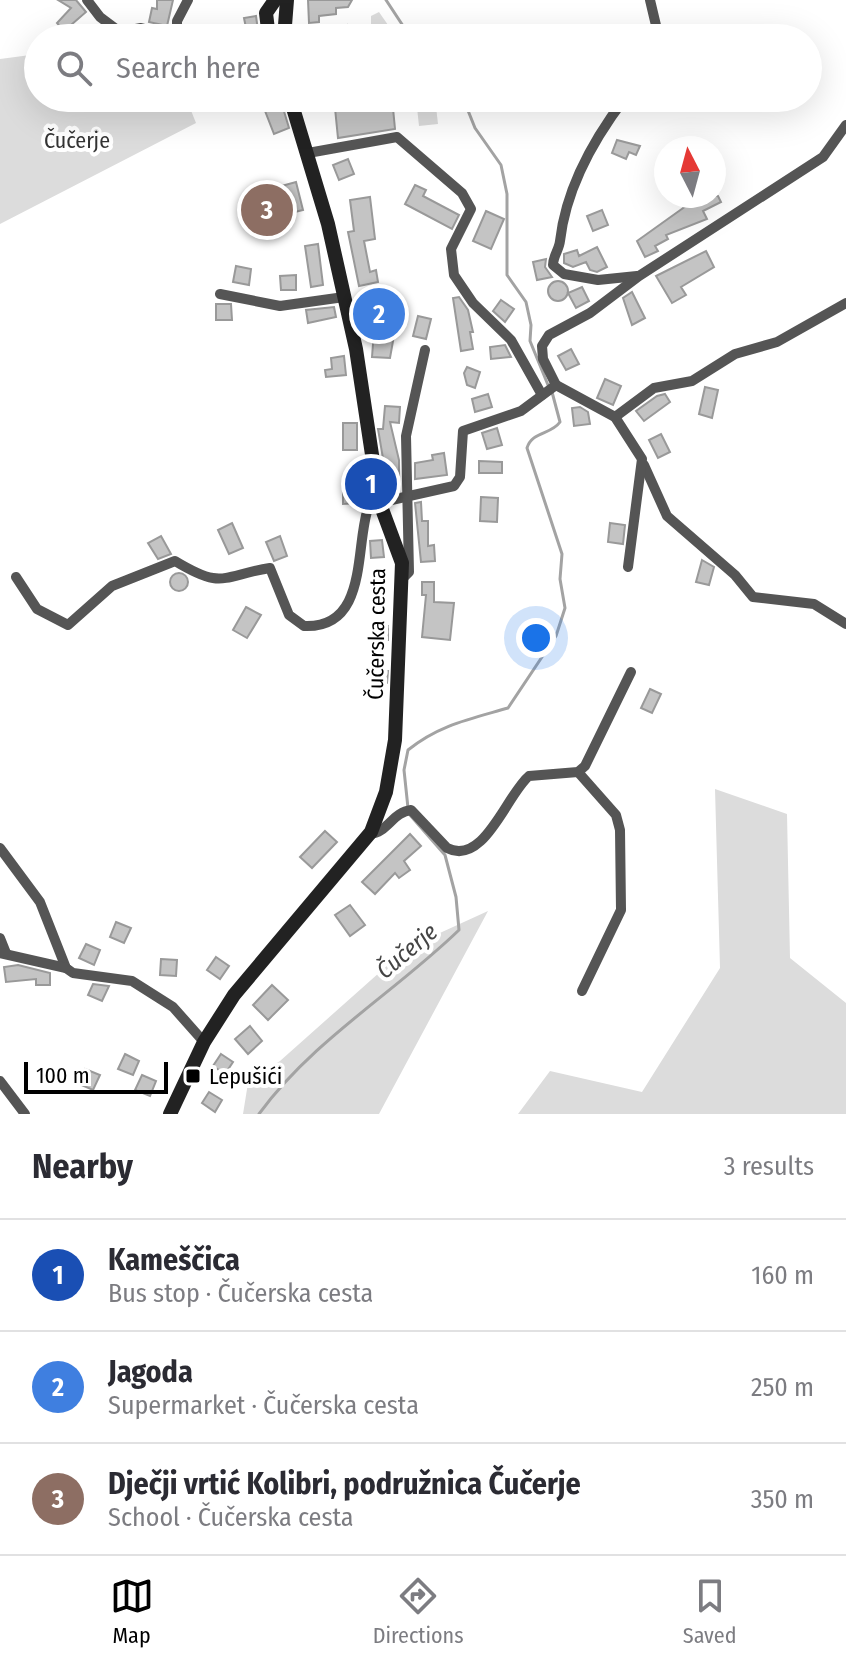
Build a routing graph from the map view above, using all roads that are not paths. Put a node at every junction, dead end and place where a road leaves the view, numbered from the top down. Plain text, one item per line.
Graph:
1 (87, 0) edge
2 (188, 0) edge
3 (287, 0) edge
4 (650, 0) edge
5 (268, 2) edge
6 (109, 24) edge
7 (177, 24) edge
8 (266, 24) edge
9 (285, 24) edge
10 (656, 24) edge
11 (295, 112) edge
12 (615, 112) edge
13 (846, 125) edge
14 (308, 153) junction
15 (639, 276) junction
16 (220, 294) dead end
17 (344, 297) junction
18 (846, 303) edge
19 (425, 350) dead end
20 (550, 390) junction
21 (615, 417) junction
22 (642, 459) junction
23 (407, 496) junction
24 (379, 501) junction
25 (628, 567) dead end
26 (16, 577) dead end
27 (403, 578) junction
28 (846, 624) edge
29 (631, 672) dead end
30 (578, 772) junction
31 (370, 834) junction
32 (0, 848) edge
33 (0, 938) edge
34 (3, 953) edge
35 (66, 968) junction
36 (582, 991) dead end
37 (204, 1042) junction
38 (0, 1081) edge
39 (25, 1114) edge
40 (170, 1114) edge

1 - 6 street
2 - 7 street
3 - 9 street
4 - 10 street
5 - 8 street
11 - 14 street, Čučerska cesta
12 - 15 street
13 - 15 street
14 - 17 street, Čučerska cesta
14 - 20 street
15 - 20 street
16 - 17 street
17 - 24 street, Čučerska cesta
18 - 21 street
19 - 23 street
20 - 21 street
20 - 23 street
21 - 22 street
22 - 25 street
22 - 28 street
23 - 24 street
23 - 27 street
24 - 26 street
24 - 27 street, Čučerska cesta
27 - 31 street, Čučerska cesta
29 - 30 street
30 - 31 street
30 - 36 street
31 - 37 street, Čučerska cesta
32 - 35 street
33 - 34 street
34 - 35 street
35 - 37 street
37 - 40 street, Čučerska cesta
38 - 39 street

